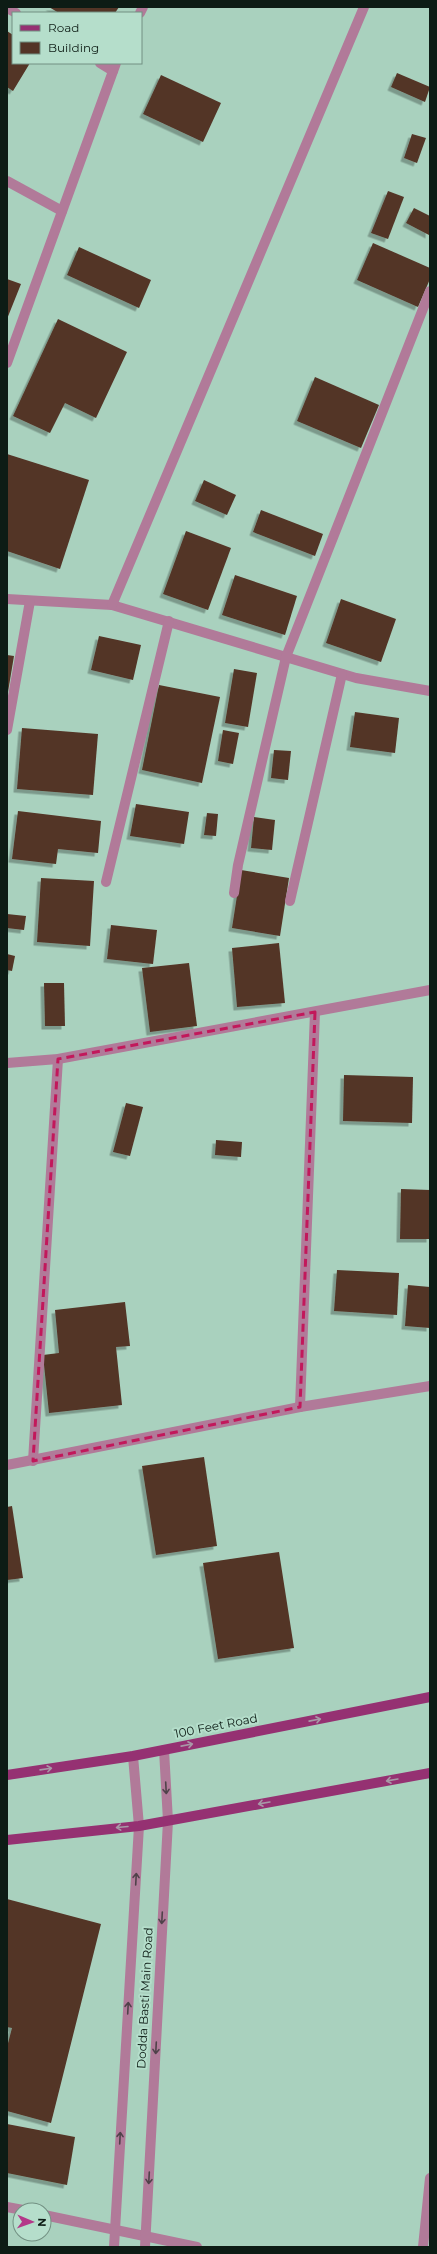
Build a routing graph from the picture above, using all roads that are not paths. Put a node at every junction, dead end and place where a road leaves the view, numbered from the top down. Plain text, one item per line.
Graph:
1 (364, 7) edge
2 (104, 64) edge
3 (115, 67) edge
4 (7, 180) edge
5 (62, 211) junction
6 (430, 291) edge
7 (7, 363) edge
8 (7, 599) edge
9 (30, 601) junction
10 (112, 605) junction
11 (169, 621) junction
12 (286, 657) junction
13 (342, 674) junction
14 (430, 691) edge
15 (7, 730) edge
16 (106, 882) dead end
17 (234, 892) dead end
18 (290, 901) dead end
19 (430, 990) edge
20 (315, 1012) junction
21 (58, 1059) junction
22 (7, 1063) edge
23 (430, 1386) edge
24 (300, 1407) junction
25 (33, 1461) junction
26 (7, 1465) edge
27 (430, 1697) edge
28 (164, 1750) junction
29 (133, 1756) junction
30 (430, 1773) edge
31 (7, 1775) edge
32 (168, 1821) junction
33 (139, 1826) junction
34 (7, 1840) edge
35 (430, 2178) edge
36 (52, 2216) edge
37 (115, 2230) junction
38 (146, 2236) junction
39 (114, 2247) edge
40 (145, 2247) edge
41 (197, 2247) edge
42 (423, 2247) edge

1 - 10 street
2 - 3 street
3 - 5 street
4 - 5 street
5 - 7 street
6 - 12 street
8 - 9 street
9 - 10 street
9 - 15 street
10 - 11 street
11 - 12 street
11 - 16 street
12 - 13 street
12 - 17 street
13 - 14 street
13 - 18 street
19 - 20 street
20 - 21 street
20 - 24 street
21 - 22 street
21 - 25 street
23 - 24 street
24 - 25 street
25 - 26 street
28 -> 27 main road, 100 Feet Road
28 - 29 main road, 100 Feet Road
28 -> 32 street, Dodda Basti Main Road
31 -> 29 main road, 100 Feet Road
29 - 33 street, Dodda Basti Main Road
30 -> 32 main road
32 - 33 main road
32 -> 38 street, Dodda Basti Main Road
33 -> 34 main road
37 -> 33 street, Dodda Basti Main Road
35 - 42 street
36 - 37 street
37 - 38 street
37 - 39 street, Dodda Basti Main Road
38 - 40 street, Dodda Basti Main Road
38 - 41 street

